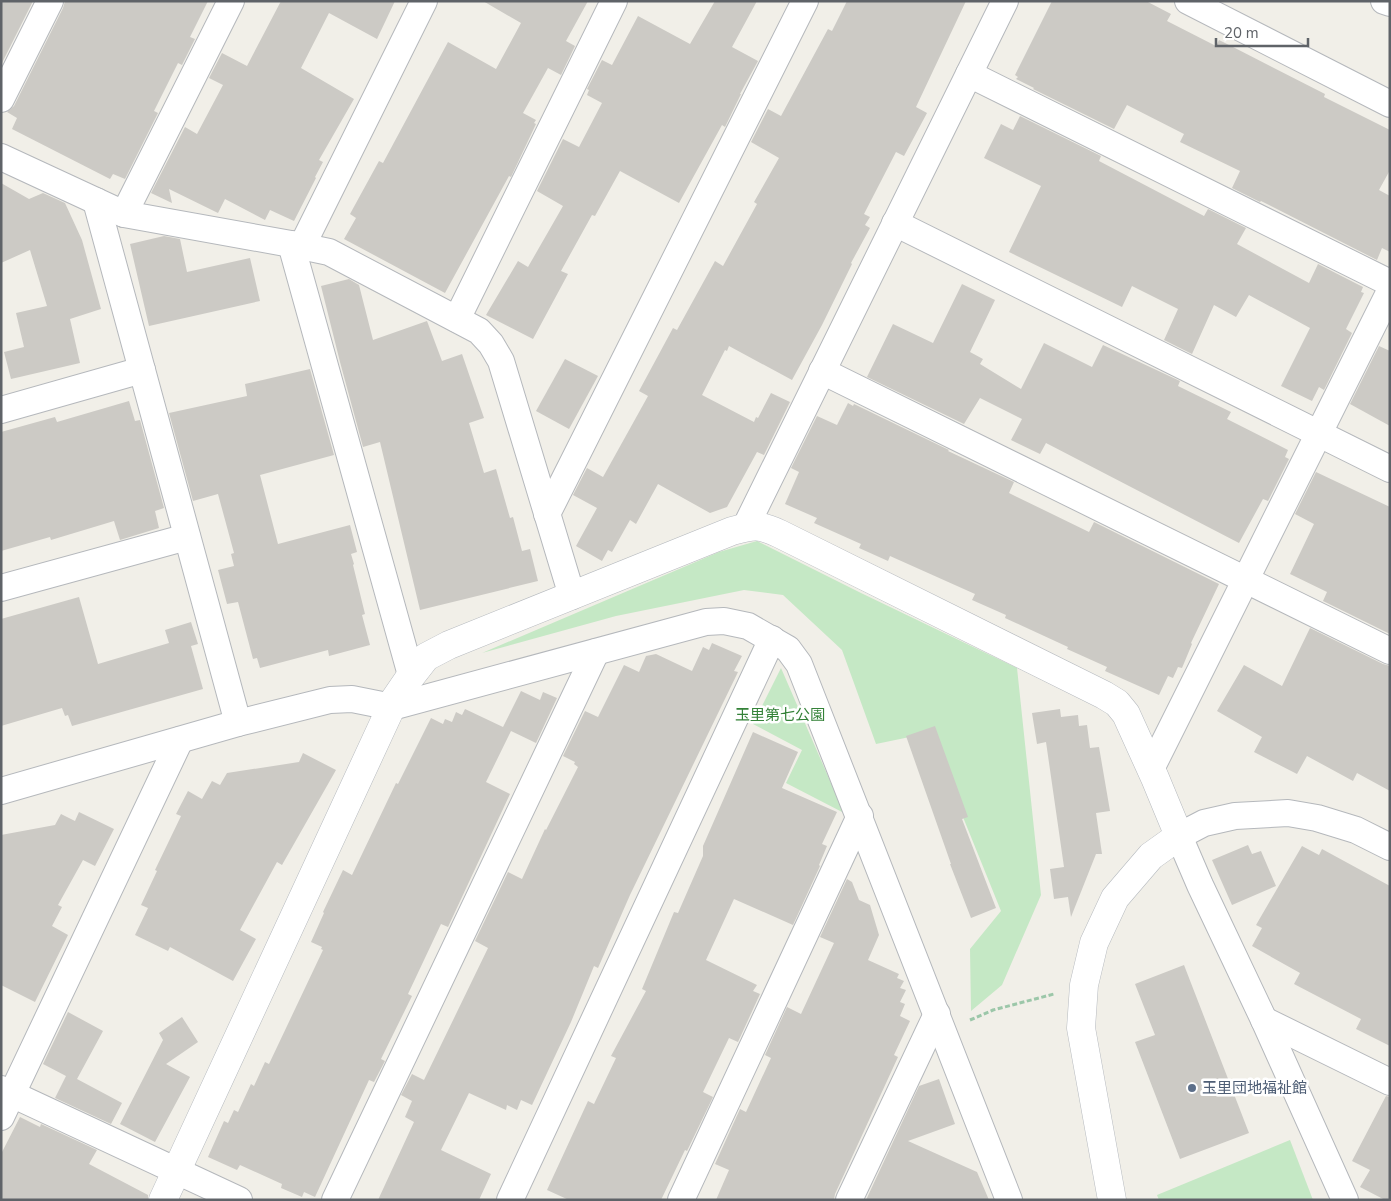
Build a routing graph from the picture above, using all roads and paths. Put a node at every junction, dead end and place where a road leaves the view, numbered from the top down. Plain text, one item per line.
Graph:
1 (50, 1) edge
2 (232, 1) edge
3 (424, 1) edge
4 (614, 1) edge
5 (805, 1) edge
6 (1005, 1) edge
7 (1188, 1) edge
8 (1384, 1) edge
9 (1390, 3) edge
10 (969, 74) junction
11 (1, 99) edge
12 (1390, 104) edge
13 (1, 157) edge
14 (96, 201) junction
15 (124, 214) junction
16 (895, 223) junction
17 (296, 245) junction
18 (1390, 283) edge
19 (1390, 291) edge
20 (457, 319) junction
21 (142, 370) junction
22 (822, 371) junction
23 (1, 410) edge
24 (1319, 433) junction
25 (1390, 468) edge
26 (547, 514) junction
27 (745, 528) junction
28 (187, 537) junction
29 (1245, 580) junction
30 (1, 588) edge
31 (572, 596) junction
32 (772, 639) junction
33 (1390, 651) edge
34 (596, 652) junction
35 (411, 675) junction
36 (392, 707) junction
37 (238, 723) junction
38 (180, 740) junction
39 (1151, 769) junction
40 (1, 791) edge
41 (860, 816) junction
42 (1179, 836) junction
43 (1390, 847) edge
44 (1084, 986) junction
45 (1264, 1020) junction
46 (940, 1023) junction
47 (1390, 1082) edge
48 (7, 1091) edge
49 (1, 1117) edge
50 (177, 1171) junction
51 (163, 1200) edge
52 (239, 1200) edge
53 (335, 1200) edge
54 (510, 1200) edge
55 (681, 1200) edge
56 (849, 1200) edge
57 (1009, 1200) edge
58 (1112, 1200) edge
59 (1345, 1200) edge

1 - 11 street
2 - 15 street
3 - 17 street
4 - 20 street
5 - 26 street
6 - 10 street
7 - 12 street
8 - 9 street
10 - 16 street
10 - 18 street
13 - 14 street
14 - 15 street
14 - 21 street
15 - 17 street
16 - 22 street
16 - 24 street
17 - 20 street
17 - 35 street
19 - 24 street
20 - 26 street
21 - 23 street
21 - 28 street
22 - 27 street
22 - 29 street
24 - 25 street
24 - 29 street
26 - 31 street
27 - 31 street
27 - 39 street
28 - 30 street
28 - 37 street
29 - 33 street
29 - 39 street
31 - 35 street
32 - 34 street
32 - 41 street
32 - 54 street
34 - 36 street
34 - 53 street
35 - 36 street
36 - 37 street
36 - 50 street
37 - 38 street
38 - 40 street
38 - 48 street
39 - 42 street
41 - 46 street
41 - 55 street
42 - 43 street
42 - 44 street
42 - 45 street
44 - 46 path
44 - 58 street
45 - 47 street
45 - 59 street
46 - 56 street
46 - 57 street
48 - 49 street
48 - 50 street
50 - 51 street
50 - 52 street

